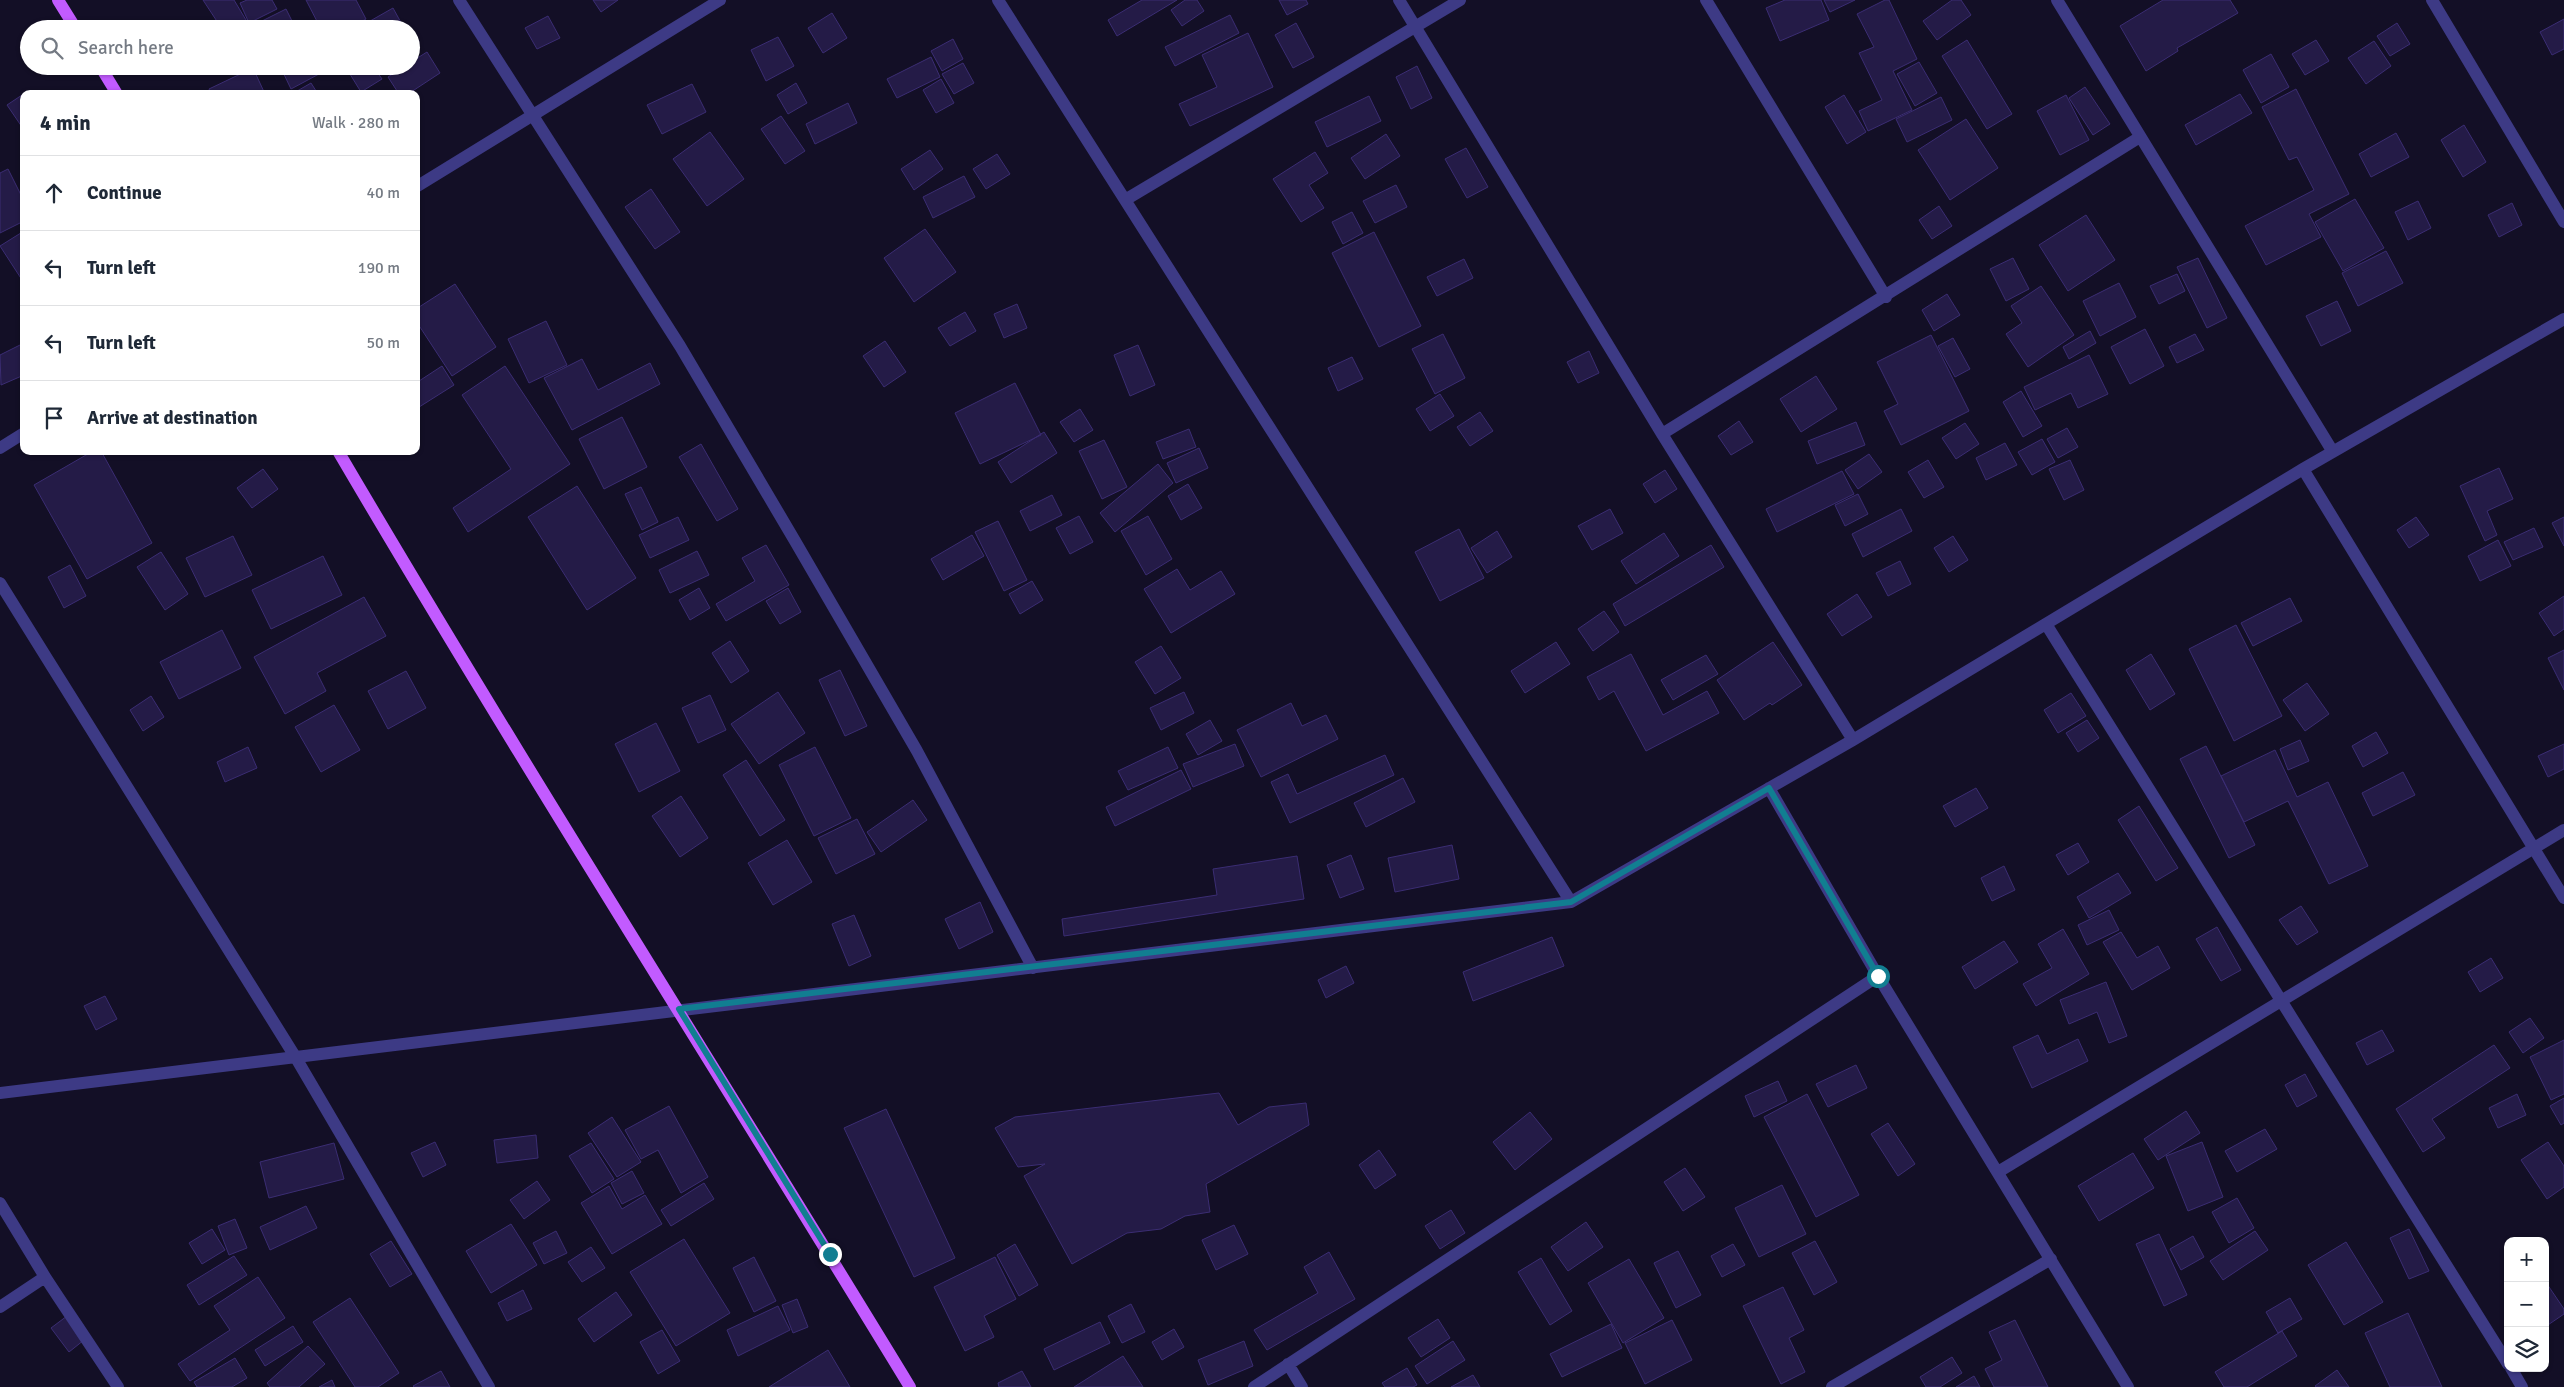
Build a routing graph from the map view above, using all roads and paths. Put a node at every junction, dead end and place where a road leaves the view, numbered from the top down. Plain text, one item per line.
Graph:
1 (58, 0) edge
2 (459, 0) edge
3 (720, 0) edge
4 (998, 0) edge
5 (1399, 0) edge
6 (1460, 0) edge
7 (1706, 0) edge
8 (2058, 0) edge
9 (2432, 0) edge
10 (70, 20) edge
11 (1415, 28) junction
12 (106, 75) edge
13 (115, 90) edge
14 (533, 116) junction
15 (2140, 137) junction
16 (420, 186) edge
17 (1125, 200) junction
18 (2564, 222) edge
19 (1886, 297) junction
20 (2564, 319) edge
21 (1662, 434) junction
22 (20, 436) edge
23 (0, 448) edge
24 (2333, 452) junction
25 (340, 455) edge
26 (2303, 469) junction
27 (0, 583) edge
28 (2046, 624) junction
29 (1853, 740) junction
30 (1769, 788) junction
31 (2564, 830) edge
32 (2533, 848) junction
33 (2564, 898) edge
34 (1571, 902) junction
35 (1033, 968) junction
36 (1878, 976) junction
37 (2281, 1002) junction
38 (679, 1009) junction
39 (296, 1058) junction
40 (0, 1093) edge
41 (1998, 1172) junction
42 (0, 1203) edge
43 (2051, 1259) junction
44 (46, 1277) junction
45 (0, 1307) edge
46 (2504, 1358) edge
47 (1288, 1364) junction
48 (2513, 1372) edge
49 (118, 1387) edge
50 (490, 1387) edge
51 (910, 1387) edge
52 (1254, 1387) edge
53 (1302, 1387) edge
54 (1832, 1387) edge
55 (2128, 1387) edge
56 (2522, 1387) edge

1 - 10 main road
2 - 14 street
3 - 14 street
4 - 17 street
5 - 11 street
6 - 11 street
7 - 19 street
8 - 15 street
9 - 18 street
11 - 17 street
11 - 21 street
12 - 13 main road
14 - 16 street
14 - 35 street
15 - 19 street
15 - 24 street
17 - 34 street
19 - 21 street
20 - 24 street
21 - 29 street
22 - 23 street
24 - 26 street
25 - 38 main road
26 - 28 street
26 - 32 street
27 - 39 street
28 - 29 street
28 - 37 street
29 - 30 street
30 - 34 street
30 - 36 street
31 - 32 street
32 - 33 street
32 - 37 street
34 - 35 street
35 - 38 street
36 - 41 street
36 - 47 street
37 - 41 street
37 - 46 street
38 - 39 street
38 - 51 main road
39 - 40 street
39 - 50 street
41 - 43 street
42 - 44 street
43 - 54 street
43 - 55 street
44 - 45 street
44 - 49 street
47 - 52 street
47 - 53 street
48 - 56 street

